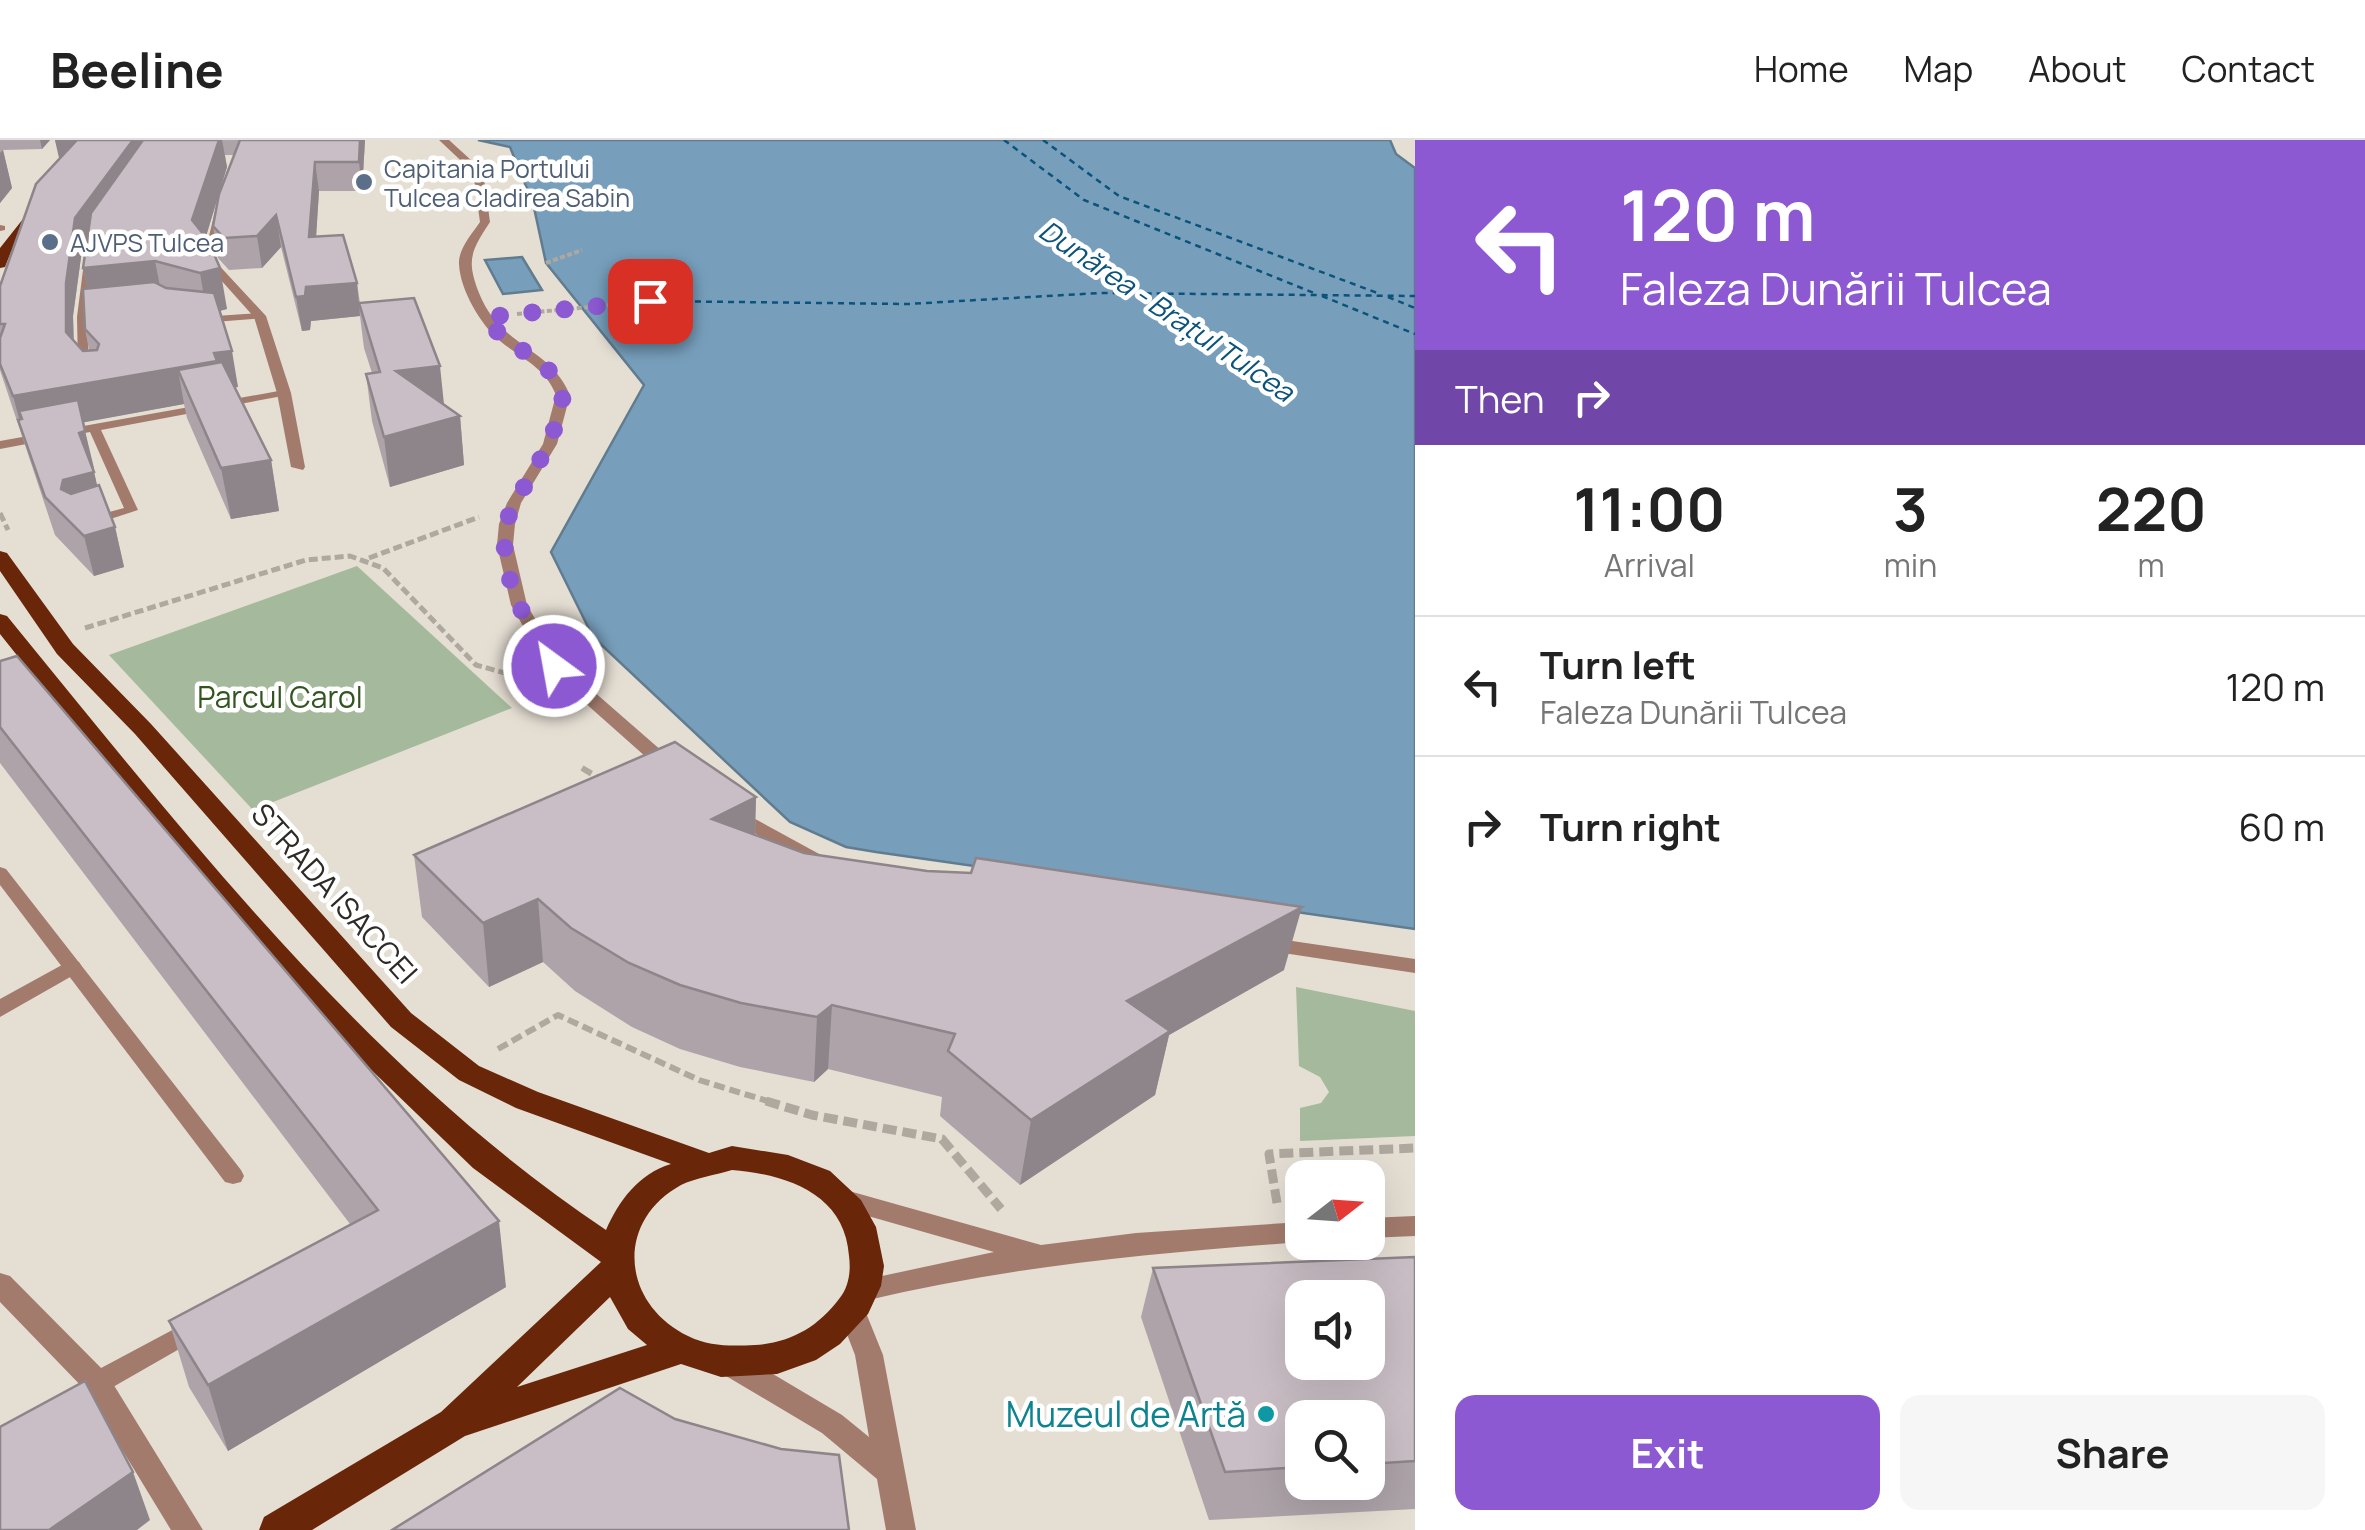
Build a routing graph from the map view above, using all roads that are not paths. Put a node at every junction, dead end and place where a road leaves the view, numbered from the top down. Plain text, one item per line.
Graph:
1 (444, 140) edge
2 (227, 192) edge
3 (17, 209) dead end
4 (91, 250) edge
5 (0, 264) edge
6 (114, 314) edge
7 (260, 316) junction
8 (82, 317) junction
9 (192, 319) edge
10 (98, 382) edge
11 (284, 393) junction
12 (95, 429) junction
13 (0, 445) edge
14 (298, 466) dead end
15 (79, 524) edge
16 (0, 557) edge
17 (0, 620) edge
18 (61, 643) junction
19 (0, 659) edge
20 (26, 668) junction
21 (679, 775) edge
22 (716, 801) edge
23 (835, 867) edge
24 (0, 874) edge
25 (1240, 940) edge
26 (1415, 966) edge
27 (72, 967) junction
28 (0, 1009) edge
29 (702, 1163) junction
30 (233, 1176) dead end
31 (842, 1199) junction
32 (1415, 1226) edge
33 (1385, 1227) edge
34 (1285, 1233) edge
35 (1039, 1254) junction
36 (615, 1262) junction
37 (0, 1284) edge
38 (858, 1301) junction
39 (218, 1316) edge
40 (680, 1349) junction
41 (728, 1362) junction
42 (85, 1391) junction
43 (454, 1422) junction
44 (890, 1472) junction
45 (188, 1530) edge
46 (278, 1530) edge
47 (902, 1530) edge

1 - 21 street
2 - 7 street
3 - 5 main road
4 - 8 lane
6 - 8 lane
7 - 9 lane
7 - 11 street
8 - 10 lane
11 - 12 lane
11 - 14 street
12 - 13 lane
12 - 15 lane
16 - 18 main road, STRADA ISACCEI
17 - 20 main road
18 - 20 main road
18 - 29 main road, STRADA ISACCEI
19 - 20 main road
20 - 36 main road
22 - 23 street
24 - 27 lane
25 - 26 street
27 - 28 street
27 - 30 lane
29 - 31 main road
29 - 36 main road
31 - 35 street
31 - 38 main road
32 - 33 street
34 - 35 street
35 - 38 street
36 - 40 main road
36 - 43 main road
37 - 42 street
38 - 41 main road
38 - 44 street
39 - 42 lane
40 - 41 main road
40 - 43 main road
41 - 44 street
42 - 45 street
43 - 46 main road
44 - 47 street

